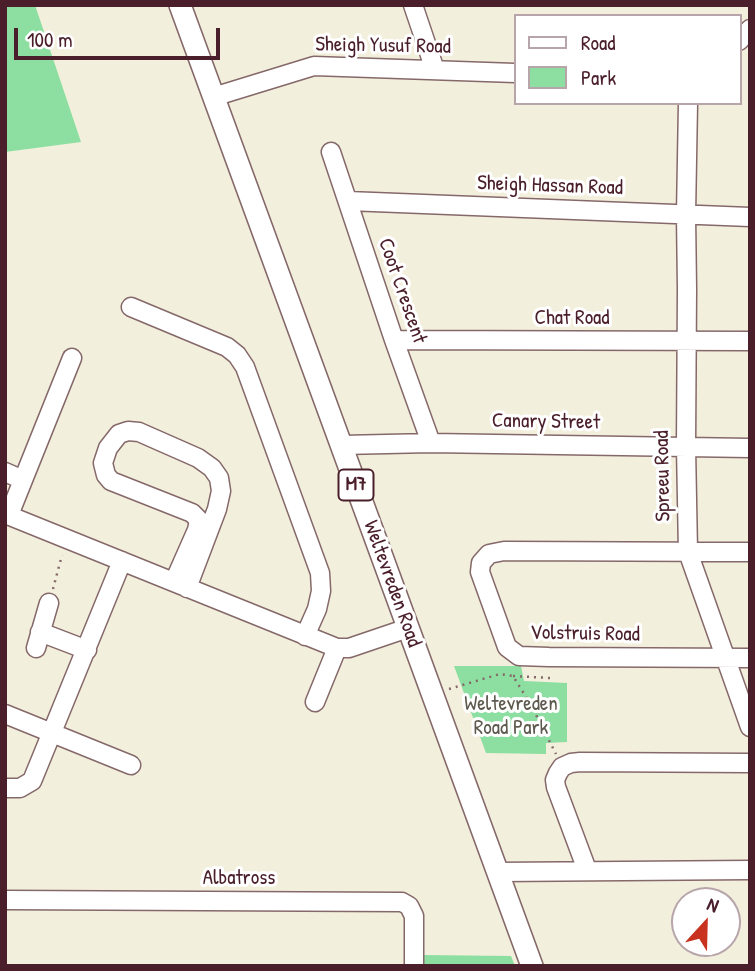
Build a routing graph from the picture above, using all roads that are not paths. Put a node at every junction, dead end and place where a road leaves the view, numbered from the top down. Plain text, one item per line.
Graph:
1 (180, 5) edge
2 (413, 5) edge
3 (435, 70) junction
4 (514, 73) edge
5 (213, 97) junction
6 (688, 105) edge
7 (331, 152) dead end
8 (348, 201) junction
9 (685, 215) junction
10 (750, 217) edge
11 (131, 307) dead end
12 (394, 340) junction
13 (686, 341) junction
14 (750, 341) edge
15 (72, 358) dead end
16 (431, 443) junction
17 (342, 445) junction
18 (686, 447) junction
19 (750, 448) edge
20 (5, 472) edge
21 (23, 480) junction
22 (7, 514) edge
23 (688, 552) junction
24 (750, 552) edge
25 (122, 561) junction
26 (181, 585) junction
27 (49, 603) road end
28 (408, 628) junction
29 (305, 636) junction
30 (337, 648) junction
31 (87, 650) junction
32 (725, 658) junction
33 (750, 658) edge
34 (315, 702) dead end
35 (5, 714) edge
36 (750, 727) edge
37 (53, 733) junction
38 (750, 763) edge
39 (131, 765) dead end
40 (5, 788) edge
41 (587, 870) junction
42 (750, 870) edge
43 (498, 872) junction
44 (5, 900) edge
45 (414, 966) edge
46 (532, 966) edge

1 - 5 main road, Weltevreden Road / M7
2 - 3 street
3 - 4 street, Sheigh Yusuf Road
3 - 5 street, Sheigh Yusuf Road
5 - 17 main road, Weltevreden Road / M7
6 - 9 street, Spreeu Road
7 - 8 street, Coot Crescent
8 - 9 street, Sheigh Hassan Road
8 - 12 street, Coot Crescent
9 - 10 street, Sheigh Hassan Road
9 - 13 street, Spreeu Road
11 - 29 street
12 - 13 street, Chat Road
12 - 16 street, Coot Crescent
13 - 14 street, Chat Road
13 - 18 street, Spreeu Road
15 - 21 street
16 - 17 street, Canary Street
16 - 18 street, Canary Street
17 - 28 main road, Weltevreden Road / M7
18 - 19 street, Canary Street
18 - 23 street, Spreeu Road
20 - 21 street
21 - 22 street
22 - 25 street
23 - 24 street
23 - 32 street, Spreeu Road
23 - 32 street, Volstruis Road
25 - 26 street
25 - 31 street
26 - 26 street
26 - 29 street
27 - 31 street
28 - 30 street
28 - 43 main road, Weltevreden Road / M7
29 - 30 street
30 - 34 street
31 - 37 street
32 - 33 street, Volstruis Road
32 - 36 street, Spreeu Road
35 - 37 street
37 - 39 street
37 - 40 street
38 - 41 street
41 - 42 street
41 - 43 street
43 - 46 main road, Weltevreden Road / M7
44 - 45 street, Albatross

